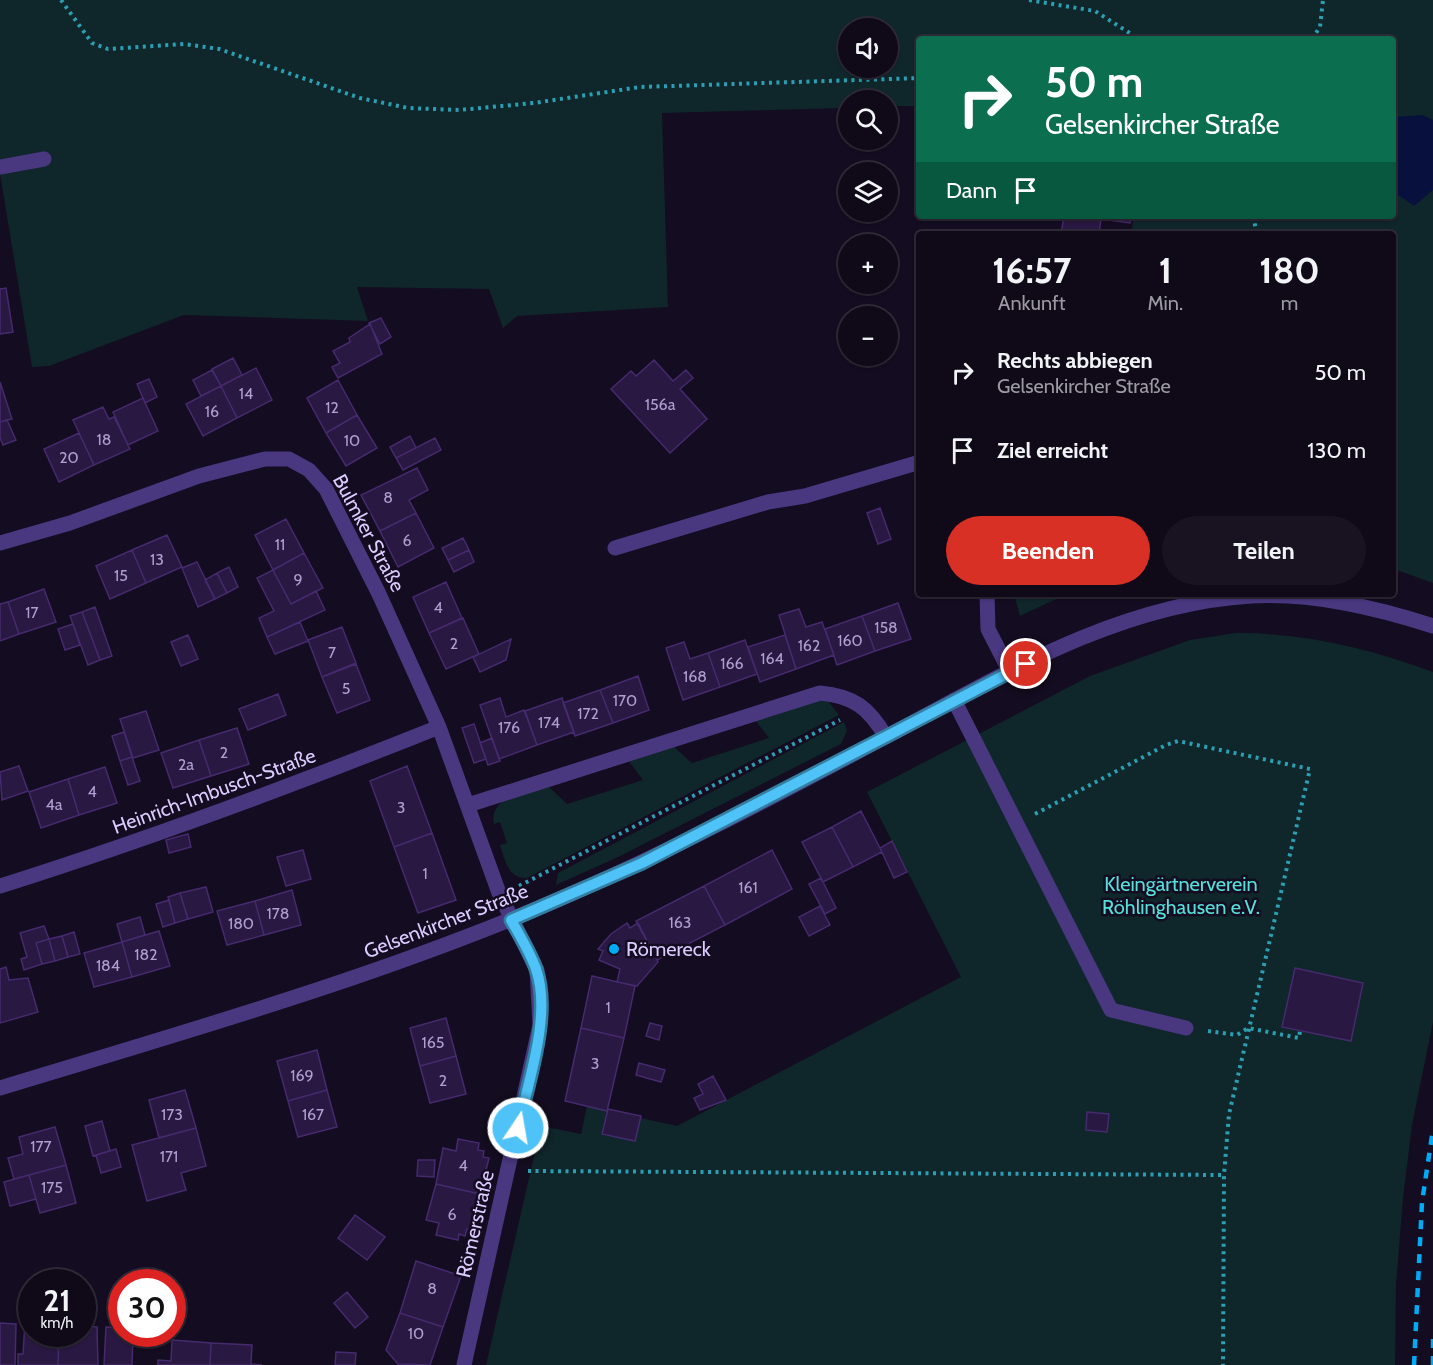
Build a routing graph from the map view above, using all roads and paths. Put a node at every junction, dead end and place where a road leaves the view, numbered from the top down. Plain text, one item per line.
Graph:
1 (61, 0) edge
2 (1029, 0) edge
3 (1323, 0) edge
4 (1135, 36) edge
5 (1314, 36) edge
6 (916, 78) edge
7 (44, 159) dead end
8 (0, 167) edge
9 (916, 463) edge
10 (0, 543) edge
11 (615, 548) dead end
12 (987, 597) edge
13 (1244, 597) edge
14 (1272, 597) edge
15 (1433, 626) edge
16 (1010, 672) junction
17 (954, 700) junction
18 (866, 709) junction
19 (439, 727) junction
20 (886, 737) junction
21 (468, 806) junction
22 (1017, 823) junction
23 (0, 886) edge
24 (499, 893) junction
25 (511, 920) junction
26 (1186, 1028) joint
27 (1248, 1028) junction
28 (1300, 1030) dead end
29 (0, 1088) edge
30 (509, 1169) junction
31 (1224, 1175) junction
32 (465, 1365) edge
33 (1223, 1365) edge

1 - 6 path
2 - 4 path
3 - 5 path
7 - 8 street
9 - 11 street
10 - 19 street, Bulmker Straße
12 - 16 street
13 - 16 street, Gelsenkircher Straße
14 - 15 street, Gelsenkircher Straße
16 - 17 street, Gelsenkircher Straße
17 - 20 street, Gelsenkircher Straße
17 - 22 street
18 - 20 street
18 - 21 street
18 - 24 path
19 - 21 street, Bulmker Straße
19 - 23 street, Heinrich-Imbusch-Straße
20 - 25 street, Gelsenkircher Straße
21 - 24 street, Bulmker Straße
22 - 26 street
22 - 27 path
24 - 25 street, Bulmker Straße
25 - 29 street, Gelsenkircher Straße
25 - 30 street, Römerstraße
26 - 27 path
27 - 28 path
27 - 31 path
30 - 31 path
30 - 32 street, Römerstraße
31 - 33 path

